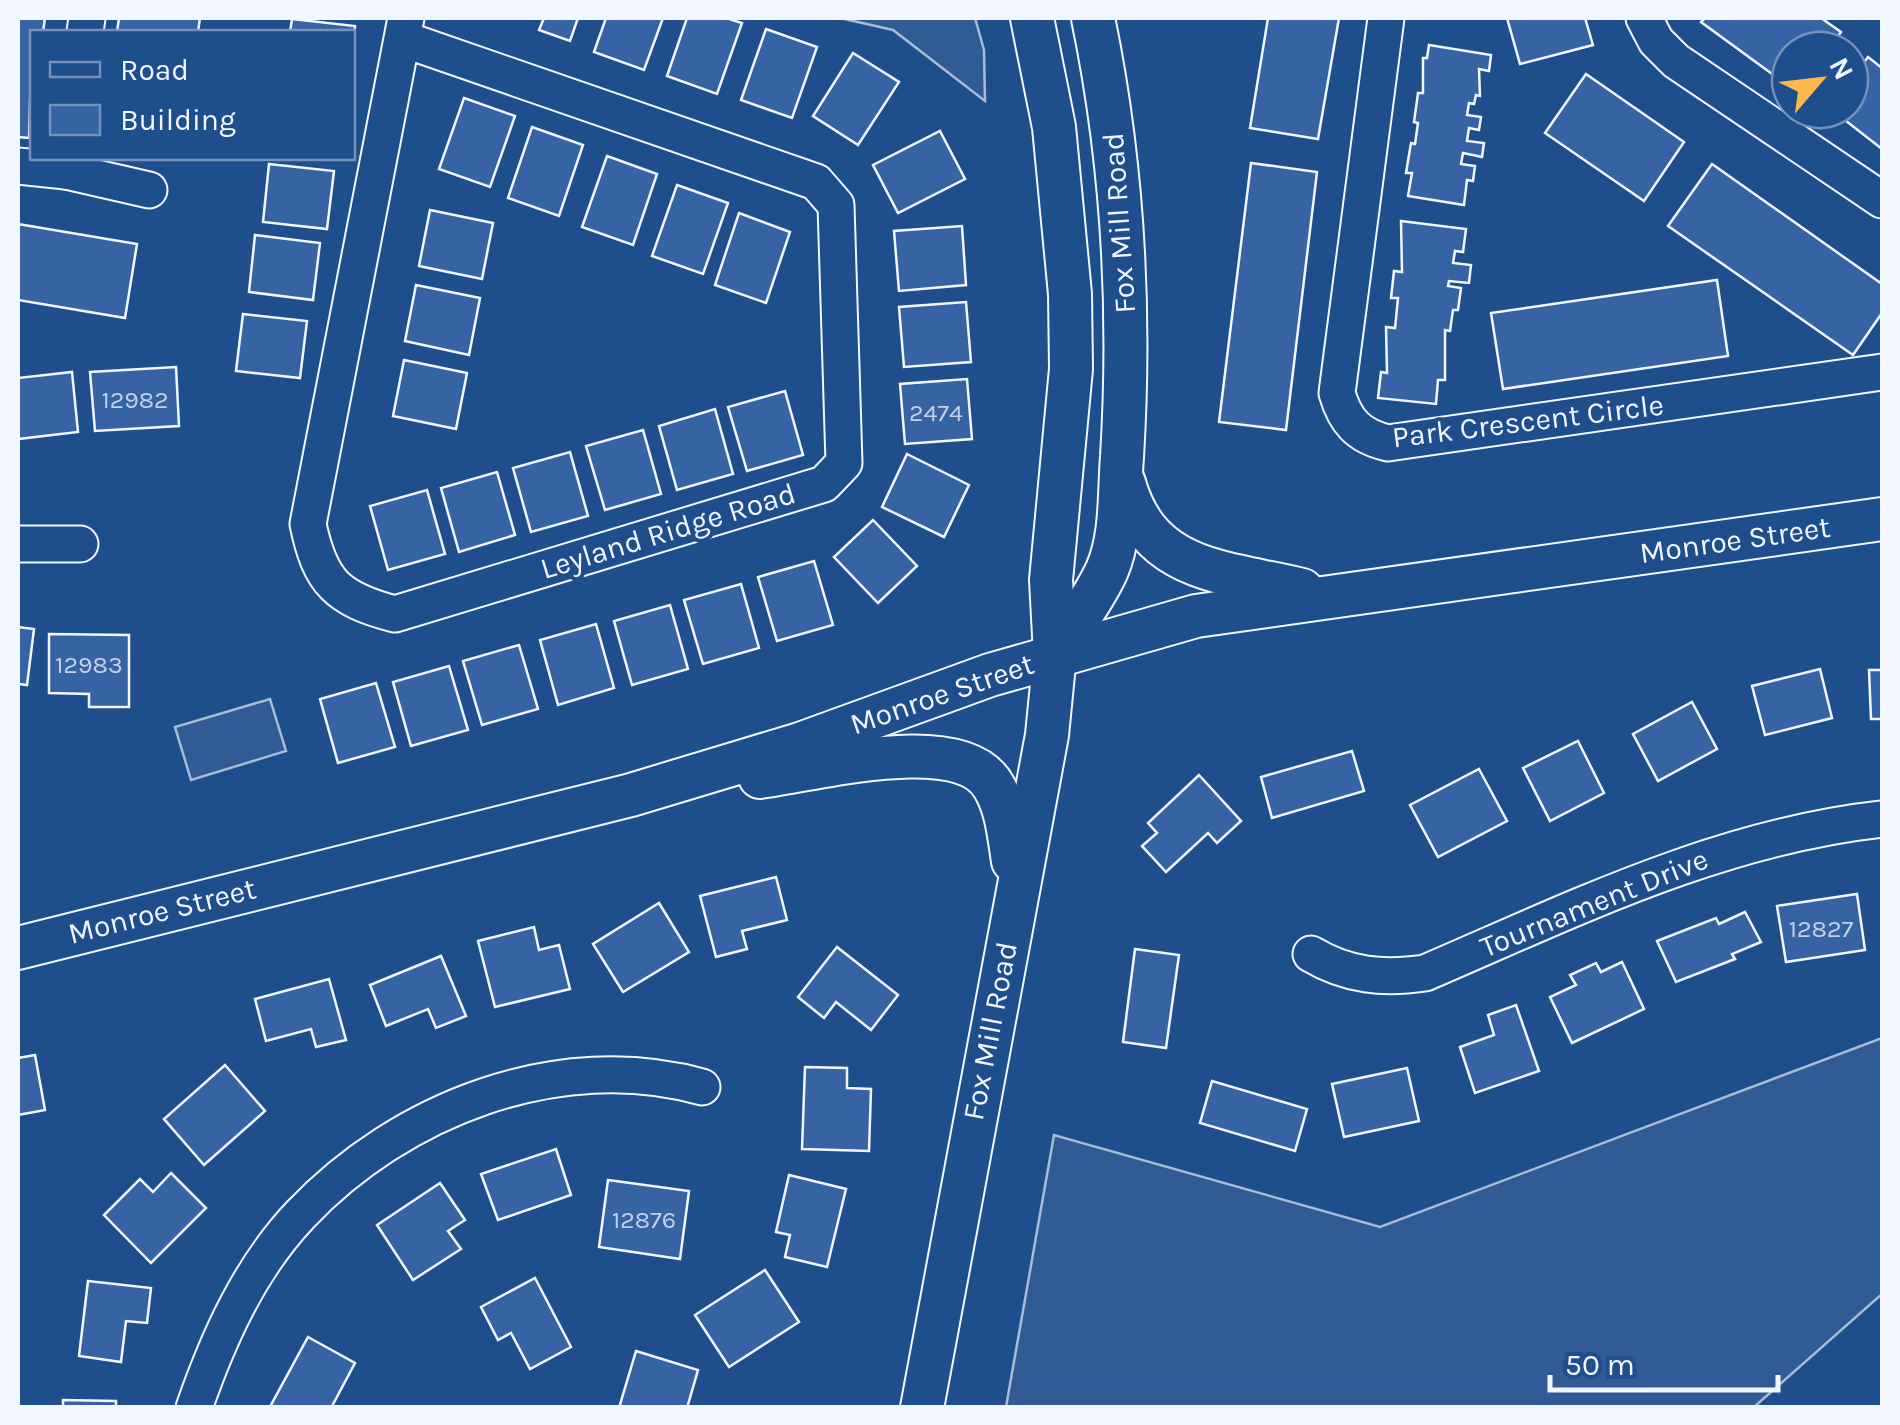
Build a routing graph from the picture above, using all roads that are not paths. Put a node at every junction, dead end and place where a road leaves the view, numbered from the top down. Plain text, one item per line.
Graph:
1 (1032, 18) edge
2 (1093, 18) edge
3 (1386, 18) edge
4 (1644, 18) edge
5 (405, 28) edge
6 (67, 164) edge
7 (18, 166) edge
8 (149, 190) dead end
9 (1882, 200) edge
10 (1882, 372) edge
11 (1121, 470) junction
12 (1882, 519) edge
13 (18, 544) edge
14 (80, 544) dead end
15 (1326, 596) junction
16 (1056, 654) junction
17 (631, 795) junction
18 (1882, 818) edge
19 (1017, 890) junction
20 (18, 948) edge
21 (1312, 954) dead end
22 (702, 1087) dead end
23 (194, 1408) edge
24 (922, 1408) edge

1 - 16 main road, Fox Mill Road
2 - 11 main road, Fox Mill Road
3 - 10 street, Park Crescent Circle
4 - 9 street
5 - 5 street, Leyland Ridge Road
6 - 7 street
6 - 8 street
11 - 15 main road
11 - 16 main road, Fox Mill Road
12 - 15 main road, Monroe Street
13 - 14 street
15 - 16 main road, Monroe Street
16 - 17 main road, Monroe Street
16 - 19 main road, Fox Mill Road
17 - 19 main road
17 - 20 main road, Monroe Street
18 - 21 street, Tournament Drive
19 - 24 main road, Fox Mill Road
22 - 23 street

